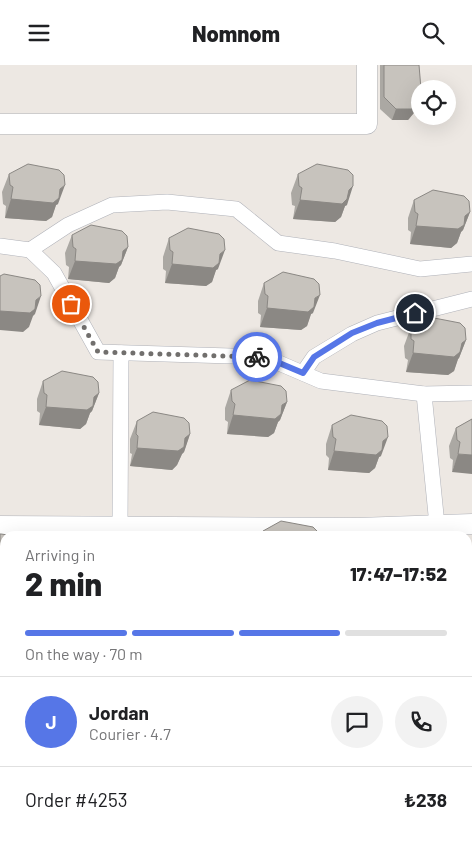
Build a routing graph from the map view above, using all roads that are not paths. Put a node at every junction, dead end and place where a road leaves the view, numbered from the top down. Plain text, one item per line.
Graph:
1 (367, 65) edge
2 (0, 124) edge
3 (0, 246) edge
4 (30, 250) junction
5 (472, 264) edge
6 (472, 299) edge
7 (121, 353) junction
8 (303, 373) junction
9 (472, 393) edge
10 (424, 394) junction
11 (472, 524) edge
12 (437, 525) junction
13 (0, 526) edge
14 (120, 527) junction
15 (52, 531) edge

1 - 2 street
3 - 4 street
4 - 5 street
4 - 7 street
6 - 8 street
7 - 8 street
7 - 14 street
8 - 10 street
9 - 10 street
10 - 12 street
11 - 12 street
12 - 14 street
13 - 15 street
14 - 15 street

